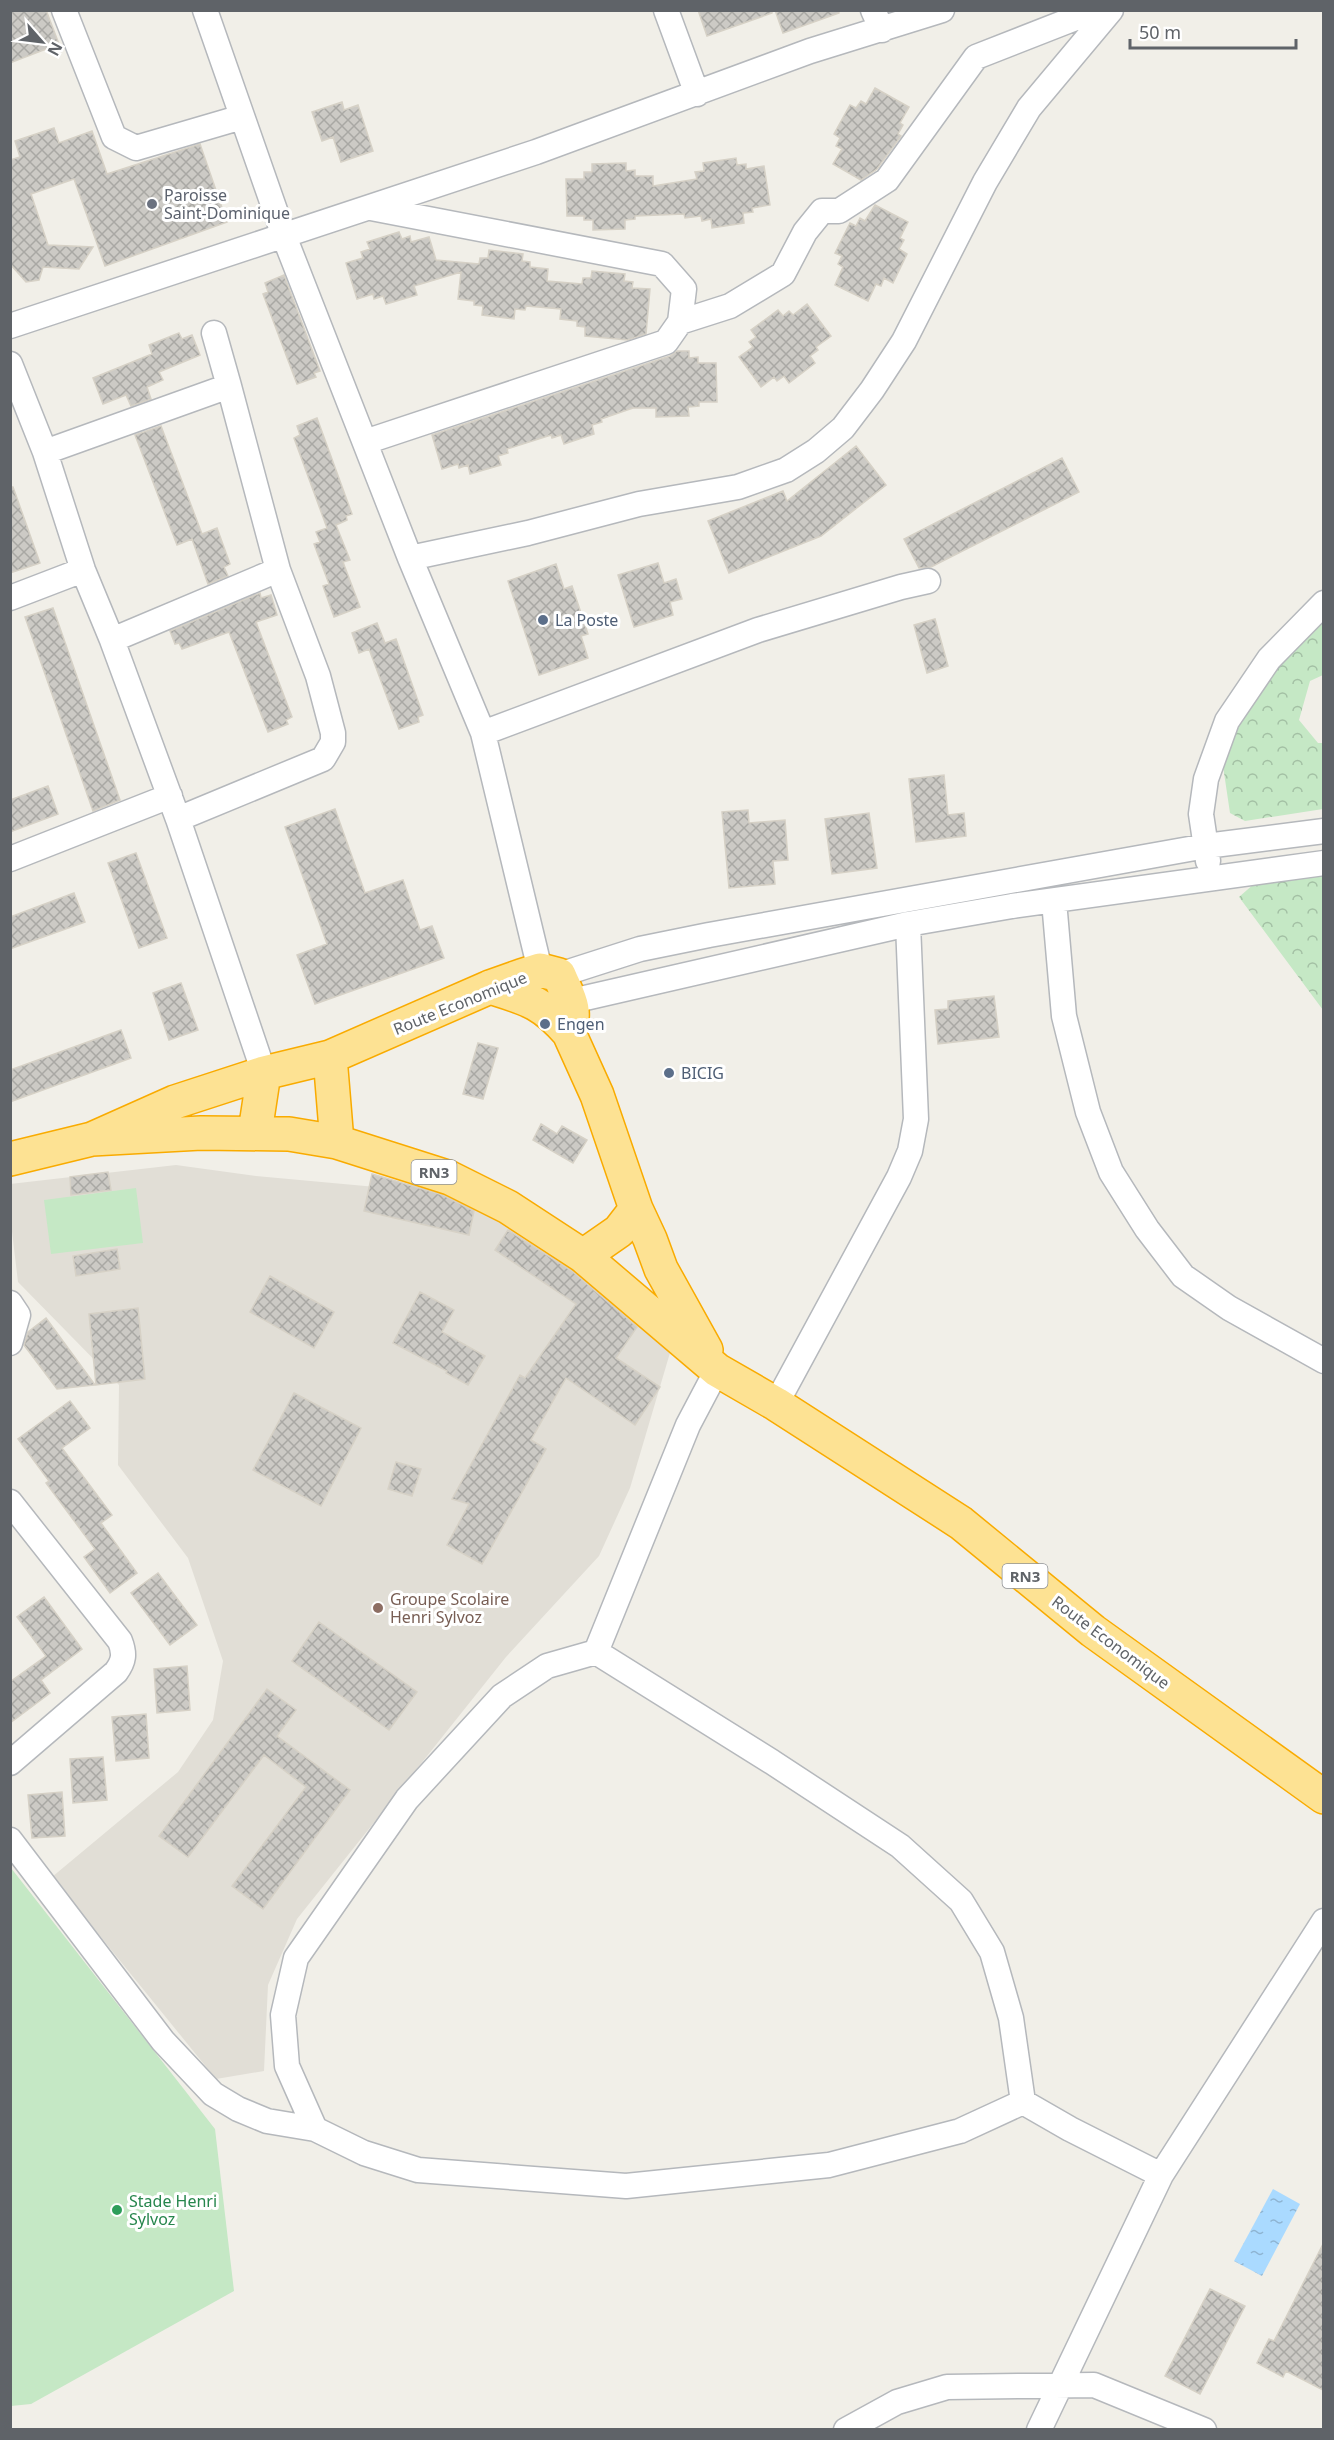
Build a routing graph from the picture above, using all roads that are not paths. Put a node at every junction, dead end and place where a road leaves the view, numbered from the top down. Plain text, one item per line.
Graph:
1 (64, 10) edge
2 (205, 10) edge
3 (666, 10) edge
4 (942, 10) edge
5 (1096, 10) edge
6 (1111, 10) edge
7 (878, 20) edge
8 (697, 94) junction
9 (242, 117) junction
10 (368, 208) junction
11 (284, 236) junction
12 (680, 322) junction
13 (10, 326) edge
14 (214, 333) dead end
15 (10, 364) edge
16 (229, 386) junction
17 (365, 442) junction
18 (45, 452) junction
19 (410, 558) junction
20 (83, 570) junction
21 (278, 570) junction
22 (928, 581) dead end
23 (10, 598) edge
24 (1323, 603) edge
25 (112, 640) junction
26 (483, 733) junction
27 (170, 795) junction
28 (178, 819) junction
29 (1323, 831) edge
30 (1206, 846) junction
31 (10, 859) edge
32 (1323, 863) edge
33 (1211, 879) junction
34 (1054, 901) junction
35 (908, 924) junction
36 (490, 987) junction
37 (560, 995) junction
38 (330, 1057) junction
39 (264, 1073) junction
40 (255, 1132) junction
41 (92, 1139) junction
42 (337, 1142) junction
43 (10, 1159) edge
44 (636, 1209) junction
45 (583, 1256) junction
46 (10, 1304) edge
47 (10, 1343) edge
48 (1323, 1361) edge
49 (717, 1370) junction
50 (776, 1404) junction
51 (10, 1502) edge
52 (596, 1652) junction
53 (10, 1763) edge
54 (1323, 1797) edge
55 (10, 1840) edge
56 (1323, 1921) edge
57 (1023, 2102) junction
58 (315, 2129) junction
59 (1161, 2175) junction
60 (1060, 2385) junction
61 (846, 2430) edge
62 (1039, 2430) edge
63 (1204, 2430) edge

1 - 9 street
2 - 9 street
3 - 8 street
4 - 7 street
5 - 12 street
6 - 19 street
7 - 8 street
8 - 10 street
9 - 11 street
10 - 11 street
10 - 12 street
11 - 13 street
11 - 17 street
12 - 17 street
14 - 16 street
15 - 18 street
16 - 18 street
16 - 21 street
17 - 19 street
18 - 20 street
19 - 26 street
20 - 23 street
20 - 25 street
21 - 25 street
21 - 28 street
22 - 26 street
24 - 30 street
25 - 27 street
26 - 37 street
27 - 28 street
27 - 31 street
28 - 39 street
29 - 30 street
30 - 33 street
30 - 37 street
32 - 33 street
33 - 34 street
34 - 35 street
34 - 48 street
35 - 37 street
35 - 50 street
36 - 37 highway, Route Economique / RN3
36 - 37 highway
36 - 38 highway, Route Economique / RN3
37 - 44 highway
38 - 39 highway, Route Economique / RN3
38 - 42 highway
39 - 40 highway
39 - 41 highway, Route Economique / RN3
40 - 41 highway, Route Economique / RN3
40 - 42 highway, Route Economique / RN3
41 - 43 highway, Route Economique / RN3
42 - 45 highway, Route Economique / RN3
44 - 45 highway
44 - 49 highway
45 - 49 highway, Route Economique / RN3
46 - 47 street
49 - 50 highway, Route Economique / RN3
49 - 52 street
50 - 54 highway, Route Economique / RN3
51 - 53 street
52 - 57 street
52 - 58 street
55 - 58 street
56 - 59 street
57 - 58 street
57 - 59 street
59 - 60 street
60 - 61 street
60 - 62 street
60 - 63 street

